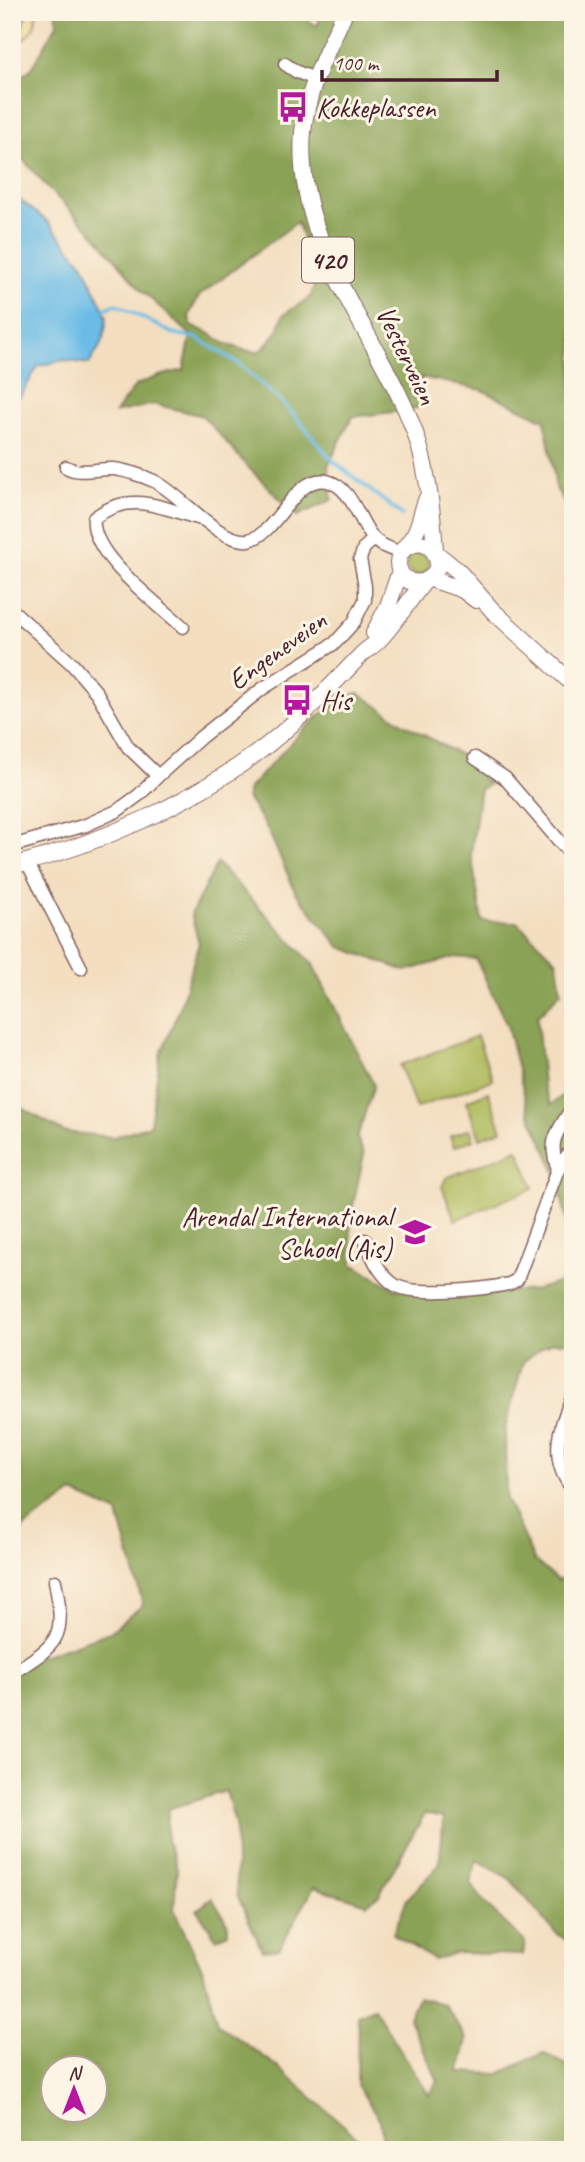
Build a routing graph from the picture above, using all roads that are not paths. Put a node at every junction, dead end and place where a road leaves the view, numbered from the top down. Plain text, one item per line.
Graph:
1 (345, 12) edge
2 (285, 64) dead end
3 (315, 79) junction
4 (66, 467) dead end
5 (428, 496) junction
6 (208, 521) junction
7 (374, 539) junction
8 (404, 550) junction
9 (435, 552) junction
10 (400, 571) junction
11 (427, 581) junction
12 (12, 610) edge
13 (493, 611) junction
14 (183, 627) dead end
15 (363, 652) junction
16 (573, 684) edge
17 (475, 758) dead end
18 (158, 776) junction
19 (12, 846) edge
20 (573, 857) edge
21 (20, 864) edge
22 (81, 968) dead end
23 (573, 1107) edge
24 (573, 1147) edge
25 (558, 1169) junction
26 (365, 1240) dead end
27 (573, 1397) edge
28 (573, 1489) edge
29 (55, 1581) dead end
30 (12, 1673) edge

1 - 3 main road, Vesterveien / 420
2 - 3 street
3 - 5 main road, Vesterveien / 420
4 - 6 street
5 - 8 main road, Vesterveien / 420
5 - 9 main road, Vesterveien / 420
6 - 7 street
6 - 14 street
7 - 8 street
7 - 18 street, Engeneveien
8 - 9 main road
8 - 10 main road, 420
9 - 11 main road, 420
9 - 13 main road
10 - 11 main road
10 - 15 main road, 420
11 - 13 main road
11 - 15 main road, 420
12 - 18 street
13 - 16 main road
15 - 21 main road, 420
17 - 20 street
18 - 19 street, Engeneveien
21 - 22 street
23 - 25 street
24 - 25 street
25 - 26 street
27 - 28 street
29 - 30 street

